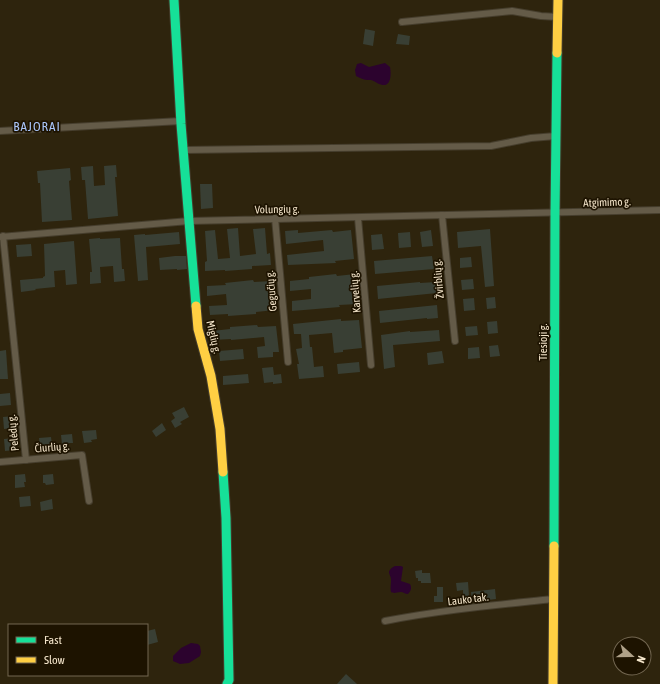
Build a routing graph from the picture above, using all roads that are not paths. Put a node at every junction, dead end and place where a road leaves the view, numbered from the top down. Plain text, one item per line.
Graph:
1 (174, 0) edge
2 (558, 0) edge
3 (558, 17) junction
4 (402, 22) dead end
5 (181, 121) junction
6 (0, 131) edge
7 (556, 136) junction
8 (184, 150) junction
9 (660, 210) edge
10 (555, 213) junction
11 (442, 215) junction
12 (275, 218) junction
13 (358, 218) junction
14 (189, 221) junction
15 (2, 237) edge
16 (454, 342) dead end
17 (288, 362) dead end
18 (372, 365) dead end
19 (26, 460) junction
20 (0, 462) edge
21 (89, 501) dead end
22 (553, 599) junction
23 (385, 621) dead end
24 (228, 682) edge
25 (553, 684) edge

1 - 5 street, Miglių g.
2 - 3 street, Tiesioji g.
3 - 4 street
3 - 7 street, Tiesioji g.
5 - 6 street
5 - 8 street, Miglių g.
7 - 8 street
7 - 10 street, Tiesioji g.
8 - 14 street, Miglių g.
9 - 10 street, Atgimimo g.
10 - 11 street, Volungių g.
10 - 22 street, Tiesioji g.
11 - 13 street, Volungių g.
11 - 16 street, Žvirblių g.
12 - 13 street, Volungių g.
12 - 14 street, Volungių g.
12 - 17 street, Gegučių g.
13 - 18 street, Karvelių g.
14 - 15 street, Volungių g.
14 - 24 street, Miglių g.
15 - 19 street, Pelėdų g.
19 - 20 street, Čiurlių g.
19 - 21 street, Čiurlių g.
22 - 23 street, Lauko tak.
22 - 25 street, Tiesioji g.

